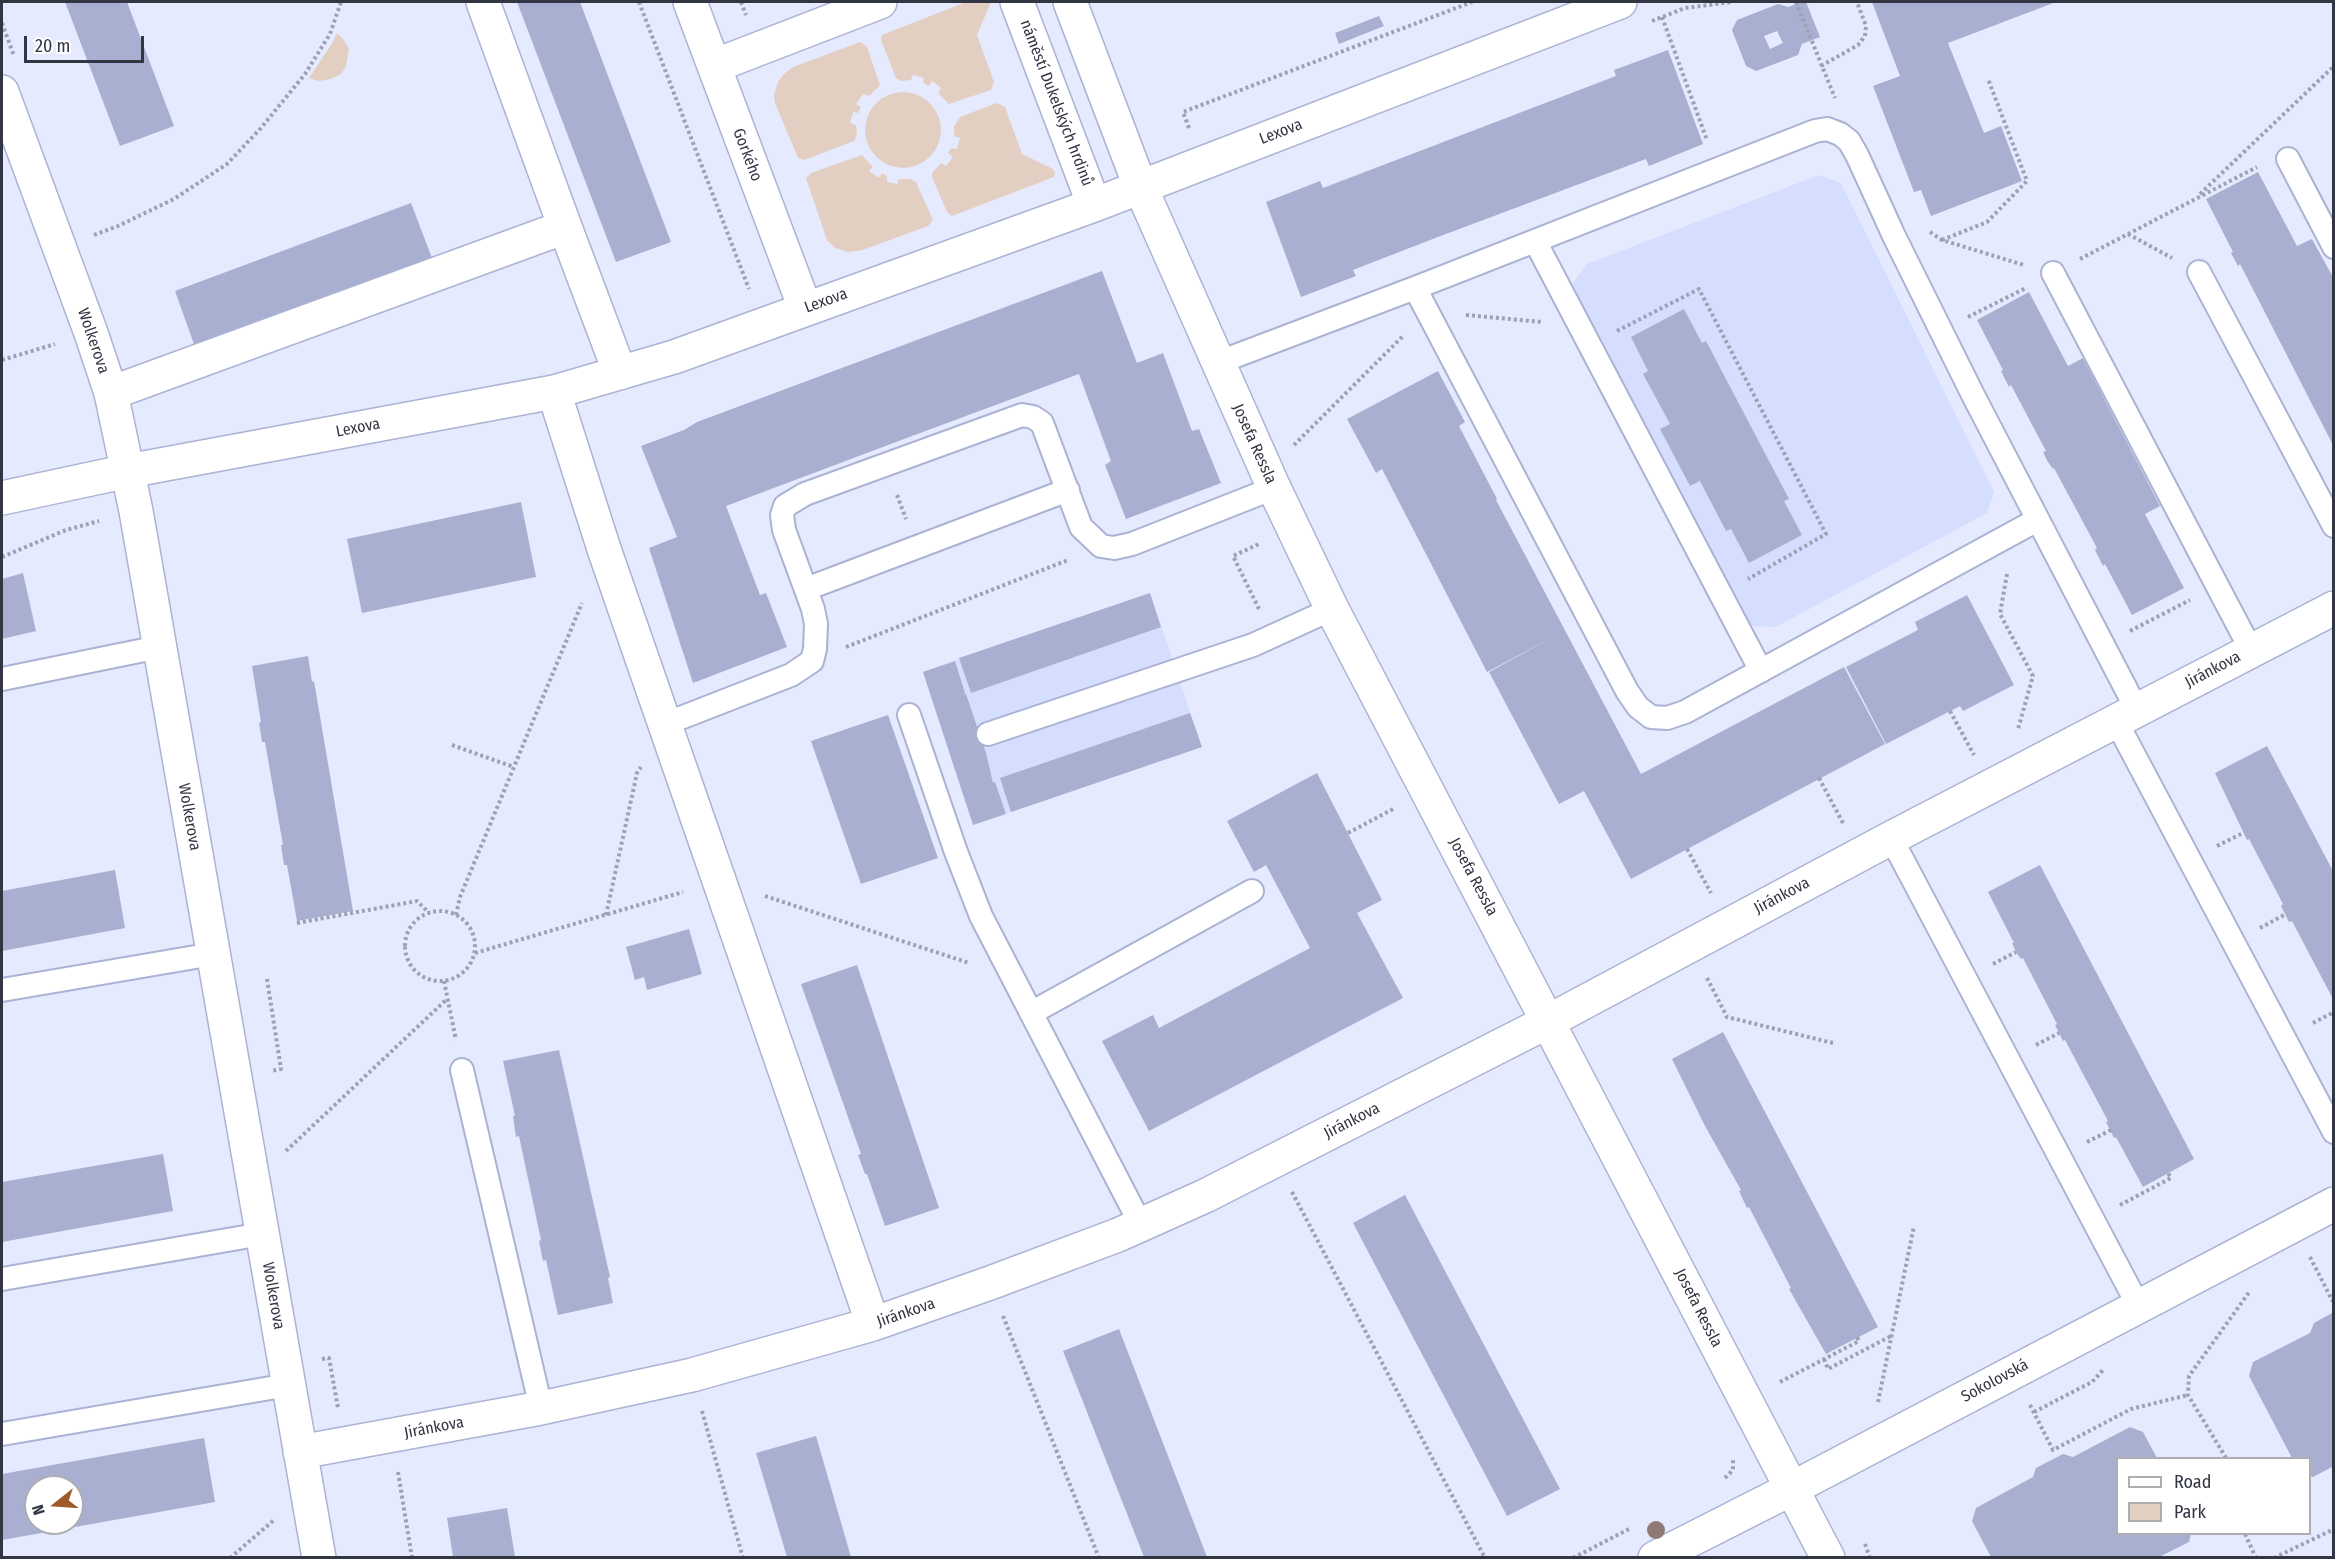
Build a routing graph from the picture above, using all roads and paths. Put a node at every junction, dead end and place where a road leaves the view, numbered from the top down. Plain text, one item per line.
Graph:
1 (341, 2) edge
2 (483, 2) edge
3 (639, 2) edge
4 (690, 2) edge
5 (880, 2) edge
6 (1017, 2) edge
7 (1070, 2) edge
8 (1472, 2) edge
9 (1620, 2) edge
10 (1796, 2) edge
11 (1857, 2) edge
12 (1662, 17) dead end
13 (714, 66) junction
14 (1821, 66) junction
15 (2334, 66) edge
16 (1988, 79) dead end
17 (2, 92) edge
18 (1183, 112) dead end
19 (1840, 134) junction
20 (2288, 159) dead end
21 (2257, 167) dead end
22 (1718, 169) junction
23 (1140, 186) junction
24 (2195, 199) junction
25 (1094, 205) junction
26 (565, 227) junction
27 (2128, 234) junction
28 (1535, 241) junction
29 (2334, 247) edge
30 (60, 248) junction
31 (2054, 273) junction
32 (2199, 273) joint
33 (1415, 288) junction
34 (805, 308) junction
35 (1427, 311) junction
36 (762, 324) junction
37 (1579, 325) junction
38 (1941, 331) junction
39 (91, 333) junction
40 (1610, 335) dead end
41 (2, 360) edge
42 (1217, 363) junction
43 (620, 373) junction
44 (554, 392) junction
45 (111, 393) junction
46 (1294, 446) dead end
47 (886, 464) junction
48 (128, 471) junction
49 (1274, 488) junction
50 (1068, 490) junction
51 (2, 498) edge
52 (2037, 520) junction
53 (2334, 526) edge
54 (2014, 533) junction
55 (1259, 543) dead end
56 (1101, 546) junction
57 (916, 547) junction
58 (604, 549) junction
59 (1741, 583) dead end
60 (2218, 586) junction
61 (806, 589) junction
62 (2334, 608) edge
63 (1332, 609) junction
64 (1272, 637) junction
65 (2103, 646) junction
66 (159, 647) junction
67 (2251, 650) junction
68 (812, 661) junction
69 (1761, 671) junction
70 (2, 679) edge
71 (1950, 711) dead end
72 (909, 715) dead end
73 (2127, 715) junction
74 (666, 727) junction
75 (988, 734) dead end
76 (452, 745) dead end
77 (514, 767) junction
78 (1819, 778) dead end
79 (1998, 783) junction
80 (1428, 792) junction
81 (1348, 833) dead end
82 (1891, 838) junction
83 (1687, 849) dead end
84 (1860, 855) junction
85 (719, 882) junction
86 (1252, 891) dead end
87 (429, 913) junction
88 (456, 915) junction
89 (606, 915) junction
90 (297, 923) dead end
91 (1728, 925) junction
92 (475, 953) junction
93 (213, 954) junction
94 (1012, 977) junction
95 (267, 979) dead end
96 (444, 981) junction
97 (2, 990) edge
98 (447, 999) junction
99 (1031, 1013) junction
100 (1727, 1017) dead end
101 (1549, 1021) junction
102 (1833, 1042) dead end
103 (265, 1071) dead end
104 (462, 1071) joint
105 (2334, 1132) edge
106 (280, 1156) dead end
107 (1274, 1160) junction
108 (2168, 1173) dead end
109 (2334, 1204) edge
110 (2093, 1219) junction
111 (1141, 1225) junction
112 (2294, 1225) junction
113 (1914, 1226) dead end
114 (262, 1234) junction
115 (2, 1279) edge
116 (990, 1283) junction
117 (2252, 1290) dead end
118 (2334, 1299) edge
119 (2138, 1305) junction
120 (873, 1324) junction
121 (1892, 1335) junction
122 (1857, 1337) dead end
123 (329, 1358) dead end
124 (1824, 1359) junction
125 (2012, 1372) junction
126 (692, 1375) junction
127 (1780, 1382) dead end
128 (288, 1385) junction
129 (2188, 1395) junction
130 (1878, 1403) dead end
131 (541, 1408) junction
132 (2, 1434) edge
133 (392, 1436) junction
134 (343, 1444) junction
135 (300, 1452) junction
136 (2225, 1457) edge
137 (1791, 1489) junction
138 (274, 1519) dead end
139 (2334, 1529) edge
140 (2245, 1535) edge
141 (230, 1557) edge
142 (319, 1557) edge
143 (412, 1557) edge
144 (743, 1557) edge
145 (1100, 1557) edge
146 (1485, 1557) edge
147 (1655, 1557) edge
148 (1828, 1557) edge
149 (2256, 1557) edge
150 (2274, 1557) edge

1 - 30 path
2 - 26 street
3 - 36 path
4 - 13 street, Gorkého
5 - 13 street
6 - 25 street, náměstí Dukelských hrdinů
7 - 23 street
8 - 18 path
9 - 23 street, Lexova
10 - 14 path
11 - 14 path
12 - 22 path
13 - 34 street, Gorkého
14 - 19 path
15 - 24 path
16 - 31 path
17 - 30 street, Wolkerova
19 - 22 lane
19 - 38 lane
20 - 29 lane
21 - 24 path
22 - 28 lane
23 - 25 street, Lexova
23 - 42 street, Josefa Ressla
24 - 27 path
25 - 34 street, Lexova
26 - 43 street
26 - 45 street
27 - 31 path
27 - 32 path
28 - 33 lane
28 - 37 lane
30 - 39 street, Wolkerova
31 - 38 path
31 - 60 lane
32 - 53 lane
33 - 35 lane
33 - 42 lane
34 - 36 street, Lexova
35 - 37 path
35 - 46 path
35 - 69 lane
36 - 43 street, Lexova
37 - 69 lane
38 - 52 lane
39 - 41 path
39 - 45 street, Wolkerova
40 - 59 path
42 - 49 street, Josefa Ressla
43 - 44 street, Lexova
44 - 48 street, Lexova
44 - 58 street
45 - 48 street, Wolkerova
47 - 50 lane
47 - 57 path
47 - 61 lane
48 - 51 street, Lexova
48 - 66 street, Wolkerova
49 - 56 lane
49 - 63 street, Josefa Ressla
50 - 56 lane
50 - 57 lane
52 - 54 lane
52 - 65 lane
54 - 69 lane
54 - 79 path
55 - 64 path
56 - 68 path
57 - 61 lane
58 - 74 street
58 - 77 path
60 - 65 path
60 - 67 lane
61 - 68 lane
62 - 67 street, Jiránkova
63 - 64 lane
63 - 80 street, Josefa Ressla
64 - 75 lane
65 - 73 lane
66 - 70 lane
66 - 93 street, Wolkerova
67 - 73 street, Jiránkova
68 - 74 lane
71 - 79 path
72 - 94 lane
73 - 79 street, Jiránkova
73 - 105 lane
74 - 85 street
74 - 89 path
76 - 77 path
77 - 88 path
78 - 84 path
79 - 82 street, Jiránkova
80 - 81 path
80 - 101 street, Josefa Ressla
82 - 84 street, Jiránkova
82 - 110 lane
83 - 91 path
84 - 91 street, Jiránkova
85 - 89 path
85 - 94 path
85 - 120 street
86 - 99 lane
87 - 88 path
87 - 90 path
87 - 96 path
88 - 92 path
89 - 92 path
91 - 101 street, Jiránkova
92 - 96 path
93 - 97 lane
93 - 114 street, Wolkerova
94 - 99 lane
95 - 103 path
96 - 98 path
98 - 104 path
98 - 106 path
99 - 111 lane
100 - 102 path
101 - 107 street, Jiránkova
101 - 137 street, Josefa Ressla
104 - 131 lane
107 - 111 street, Jiránkova
107 - 146 path
108 - 110 path
109 - 112 street, Sokolovská
110 - 119 lane
111 - 116 street, Jiránkova
112 - 118 path
112 - 119 street, Sokolovská
113 - 121 path
114 - 115 lane
114 - 128 street, Wolkerova
116 - 120 street, Jiránkova
116 - 145 path
117 - 129 path
119 - 125 street, Sokolovská
120 - 126 street, Jiránkova
121 - 124 path
121 - 130 path
122 - 124 path
123 - 134 path
124 - 127 path
125 - 129 path
125 - 137 street, Sokolovská
126 - 131 street, Jiránkova
126 - 144 path
128 - 132 lane
128 - 135 street, Wolkerova
129 - 136 path
131 - 133 street, Jiránkova
133 - 134 street, Jiránkova
133 - 143 path
134 - 135 street, Jiránkova
135 - 142 street, Wolkerova
137 - 147 street, Sokolovská
137 - 148 street, Josefa Ressla
138 - 141 path
139 - 150 path
140 - 149 path

